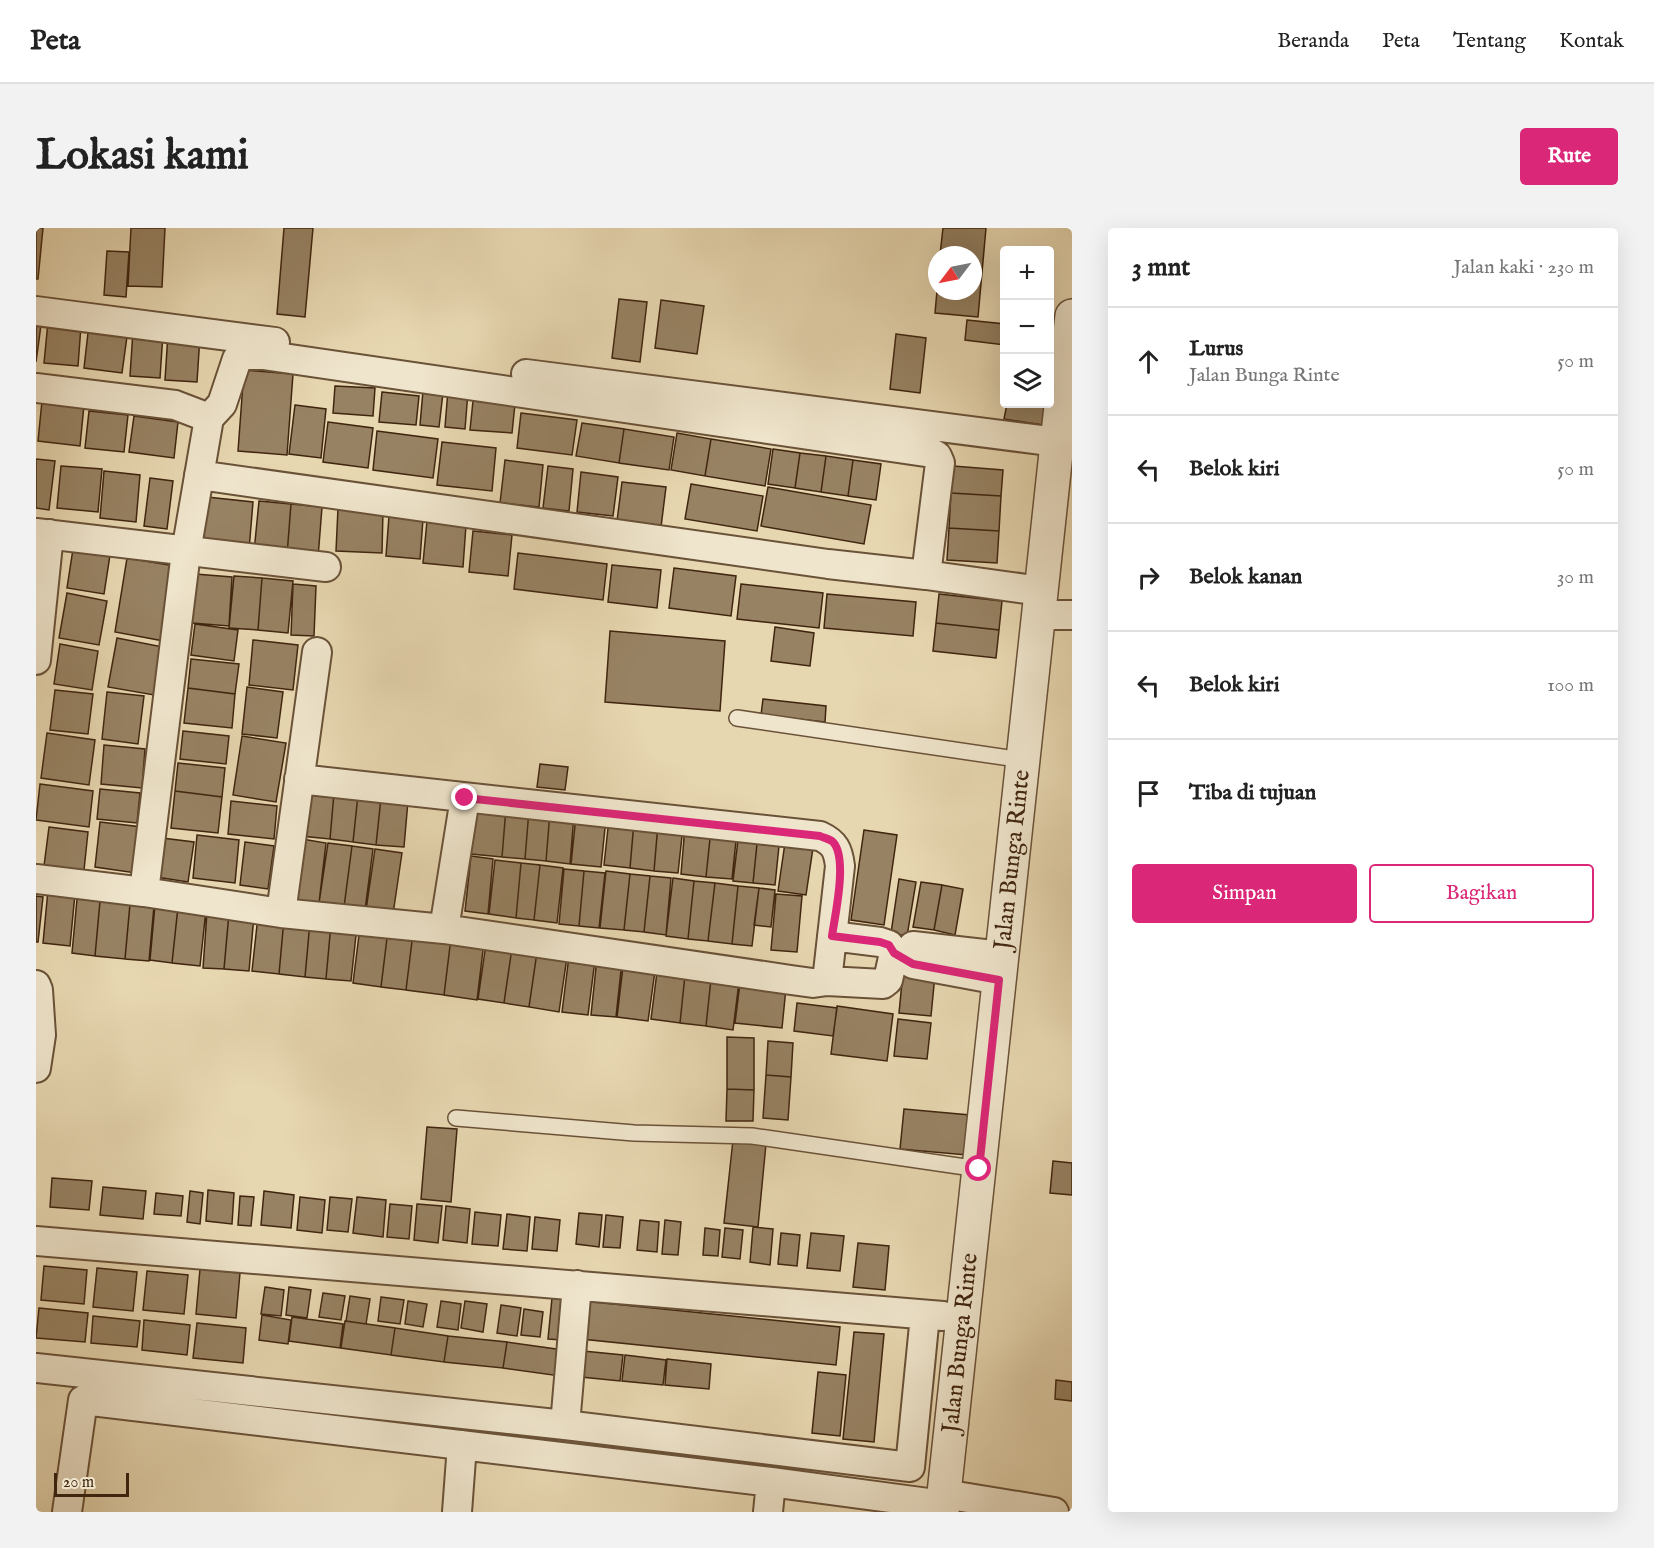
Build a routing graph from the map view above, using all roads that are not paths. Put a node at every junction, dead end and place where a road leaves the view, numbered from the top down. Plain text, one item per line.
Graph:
1 (36, 311) edge
2 (1072, 316) edge
3 (36, 388) edge
4 (1067, 397) edge
5 (209, 418) junction
6 (1057, 442) junction
7 (199, 475) junction
8 (42, 534) edge
9 (186, 552) junction
10 (326, 567) dead end
11 (926, 575) junction
12 (1040, 603) junction
13 (1072, 615) edge
14 (317, 652) dead end
15 (36, 660) edge
16 (737, 718) dead end
17 (1023, 760) junction
18 (299, 779) junction
19 (465, 798) junction
20 (36, 879) edge
21 (144, 892) junction
22 (281, 913) junction
23 (444, 928) junction
24 (832, 936) junction
25 (894, 953) junction
26 (1000, 968) junction
27 (827, 981) junction
28 (36, 985) edge
29 (36, 1068) edge
30 (456, 1118) dead end
31 (979, 1169) junction
32 (36, 1241) edge
33 (578, 1285) junction
34 (925, 1315) junction
35 (962, 1323) junction
36 (36, 1368) edge
37 (565, 1425) junction
38 (462, 1445) junction
39 (771, 1482) junction
40 (943, 1503) edge
41 (67, 1512) edge
42 (457, 1512) edge
43 (768, 1512) edge
44 (1054, 1512) edge

1 - 6 street
2 - 4 street, Jalan Bunga Rinte
3 - 5 street
4 - 6 street, Jalan Bunga Rinte
5 - 7 street
5 - 11 street
6 - 12 street, Jalan Bunga Rinte
7 - 9 street
7 - 11 street
8 - 9 street
8 - 15 street
9 - 10 street
9 - 21 street
11 - 12 street
12 - 13 street
12 - 17 street, Jalan Bunga Rinte
14 - 18 street
16 - 17 lane
17 - 26 street, Jalan Bunga Rinte
18 - 19 street
18 - 22 street
19 - 23 street
19 - 24 street
20 - 21 street
21 - 22 street
22 - 23 street
23 - 27 street
24 - 25 street
24 - 27 street
25 - 26 street
25 - 27 street
26 - 31 street, Jalan Bunga Rinte
28 - 29 street
30 - 31 lane
31 - 35 street, Jalan Bunga Rinte
32 - 33 street
33 - 34 street
33 - 37 street
34 - 35 street
34 - 37 street
35 - 40 street, Jalan Bunga Rinte
36 - 37 street
38 - 39 street
38 - 41 street
38 - 42 street
39 - 40 street
39 - 43 street
40 - 44 street

